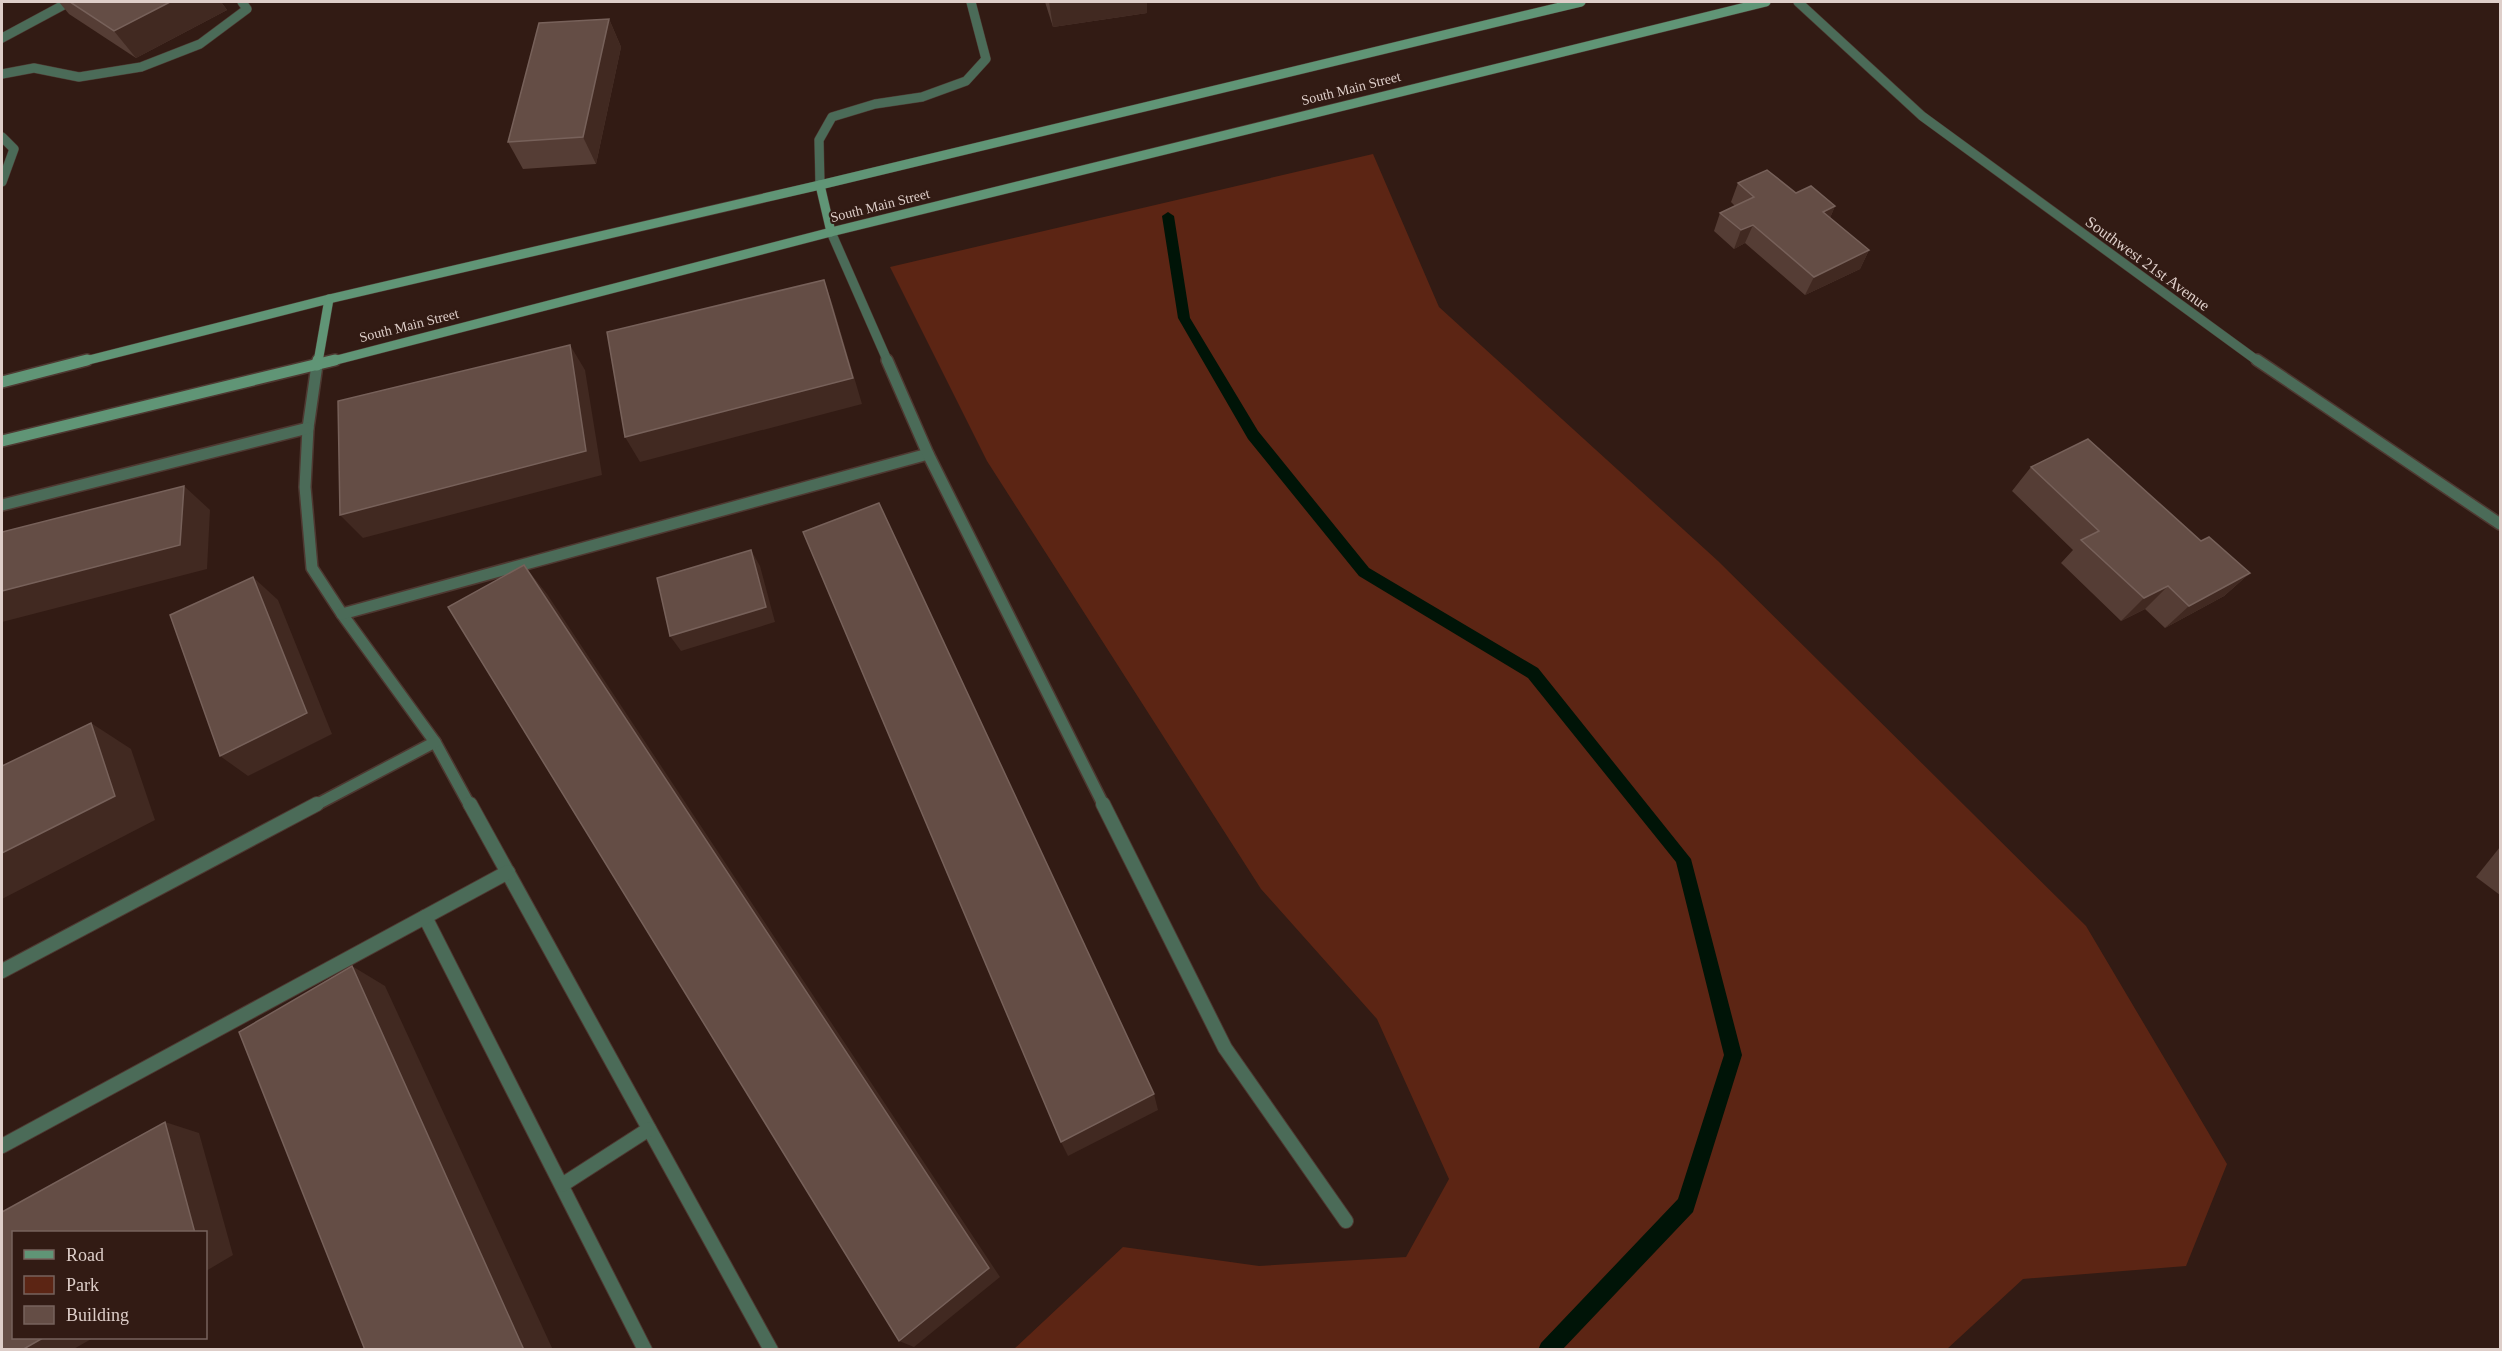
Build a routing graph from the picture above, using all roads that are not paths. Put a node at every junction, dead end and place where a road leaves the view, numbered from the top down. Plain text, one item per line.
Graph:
1 (69, 2) edge
2 (242, 2) edge
3 (970, 2) edge
4 (1581, 2) edge
5 (1766, 2) edge
6 (1798, 2) edge
7 (2, 38) edge
8 (2, 74) edge
9 (2, 137) edge
10 (2, 182) edge
11 (820, 185) junction
12 (831, 232) junction
13 (329, 299) junction
14 (317, 365) junction
15 (2, 382) edge
16 (308, 428) junction
17 (2, 441) edge
18 (928, 454) junction
19 (2, 505) edge
20 (2500, 524) edge
21 (342, 614) junction
22 (435, 742) junction
23 (508, 872) junction
24 (425, 917) junction
25 (2, 971) edge
26 (649, 1129) junction
27 (2, 1146) edge
28 (562, 1185) junction
29 (1346, 1221) dead end
30 (645, 1350) edge
31 (771, 1350) edge

1 - 7 street
2 - 8 street
3 - 11 street
4 - 11 main road, South Main Street
5 - 12 main road, South Main Street
6 - 20 street, Southwest 21st Avenue
9 - 10 street
11 - 12 main road
11 - 13 main road, South Main Street
12 - 14 main road, South Main Street
12 - 18 street
13 - 14 main road
13 - 15 main road, South Main Street
14 - 16 street
14 - 17 main road, South Main Street
16 - 19 street
16 - 21 street
18 - 21 street
18 - 29 street
21 - 22 street
22 - 23 street
22 - 25 street
23 - 24 street
23 - 26 street
24 - 27 street
24 - 28 street
26 - 28 street
26 - 31 street
28 - 30 street

